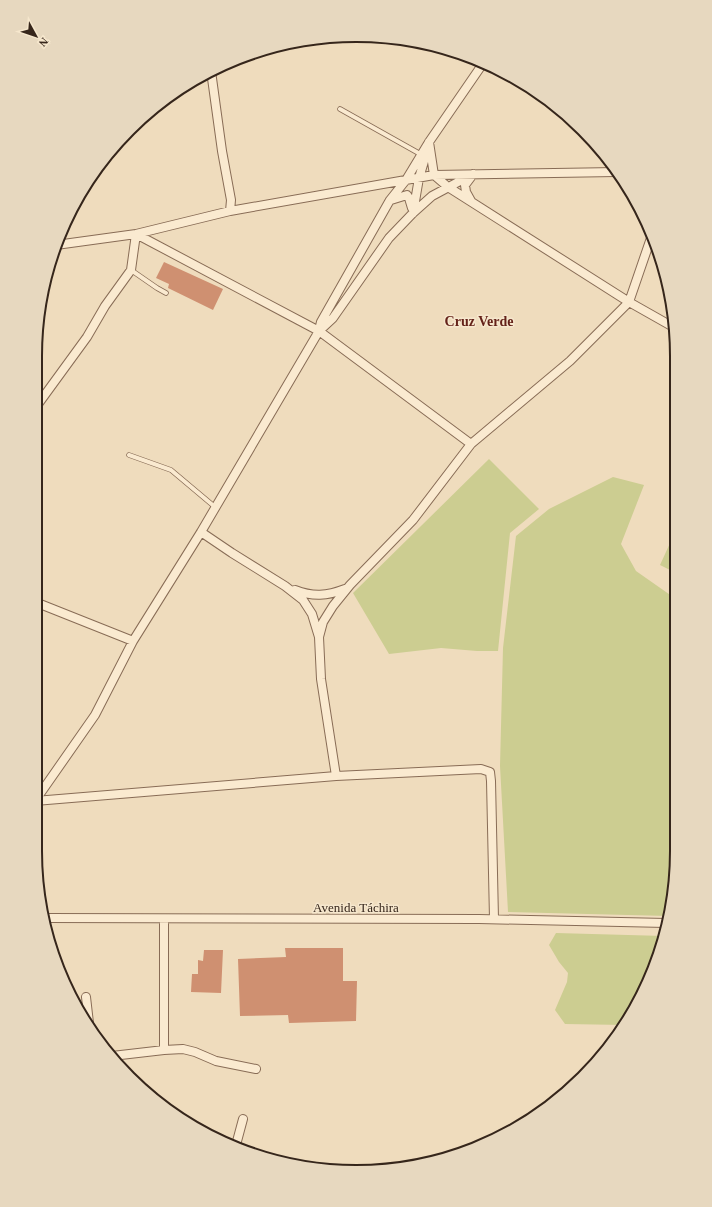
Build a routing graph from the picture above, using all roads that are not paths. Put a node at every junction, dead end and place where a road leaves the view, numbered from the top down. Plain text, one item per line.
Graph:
1 (480, 68) edge
2 (212, 77) edge
3 (340, 109) dead end
4 (429, 142) junction
5 (422, 154) junction
6 (610, 172) edge
7 (473, 174) junction
8 (434, 175) junction
9 (419, 178) junction
10 (406, 180) junction
11 (448, 187) junction
12 (390, 200) junction
13 (472, 203) junction
14 (230, 211) junction
15 (413, 213) junction
16 (136, 234) junction
17 (64, 240) edge
18 (70, 242) junction
19 (63, 243) edge
20 (649, 244) edge
21 (131, 270) junction
22 (166, 293) dead end
23 (629, 302) junction
24 (668, 324) edge
25 (319, 331) junction
26 (42, 399) edge
27 (471, 444) junction
28 (129, 455) dead end
29 (216, 507) junction
30 (201, 532) junction
31 (285, 586) junction
32 (348, 588) junction
33 (42, 605) edge
34 (319, 637) junction
35 (133, 640) junction
36 (336, 776) junction
37 (42, 791) edge
38 (42, 800) edge
39 (50, 918) edge
40 (164, 919) junction
41 (494, 919) junction
42 (661, 923) edge
43 (86, 997) dead end
44 (88, 1014) edge
45 (164, 1050) junction
46 (118, 1055) edge
47 (256, 1069) dead end
48 (243, 1119) dead end
49 (237, 1141) edge

1 - 4 street
2 - 14 street
3 - 5 lane
4 - 5 street
4 - 8 street
4 - 9 street
5 - 10 street
6 - 7 street
7 - 8 street
7 - 11 street
7 - 13 street
8 - 9 street
8 - 11 street
9 - 10 street
9 - 15 street
10 - 12 street
10 - 14 street
11 - 13 street
11 - 15 street
12 - 15 street
12 - 25 street
13 - 23 street
14 - 16 street
15 - 25 street
16 - 18 street
16 - 21 street
16 - 25 street
17 - 18 street
18 - 19 street
20 - 23 street
21 - 22 lane
21 - 26 street
23 - 24 street
23 - 27 street
25 - 27 street
25 - 29 street
27 - 32 street
28 - 29 lane
29 - 30 street
30 - 31 street
30 - 35 street
31 - 32 street
31 - 34 street
32 - 34 street
33 - 35 street
34 - 36 street
35 - 37 street
36 - 38 street
36 - 41 street
39 - 40 street, Avenida Táchira
40 - 41 street, Avenida Táchira
40 - 45 street
41 - 42 street, Avenida Táchira
43 - 44 street
45 - 46 street
45 - 47 street
48 - 49 street

